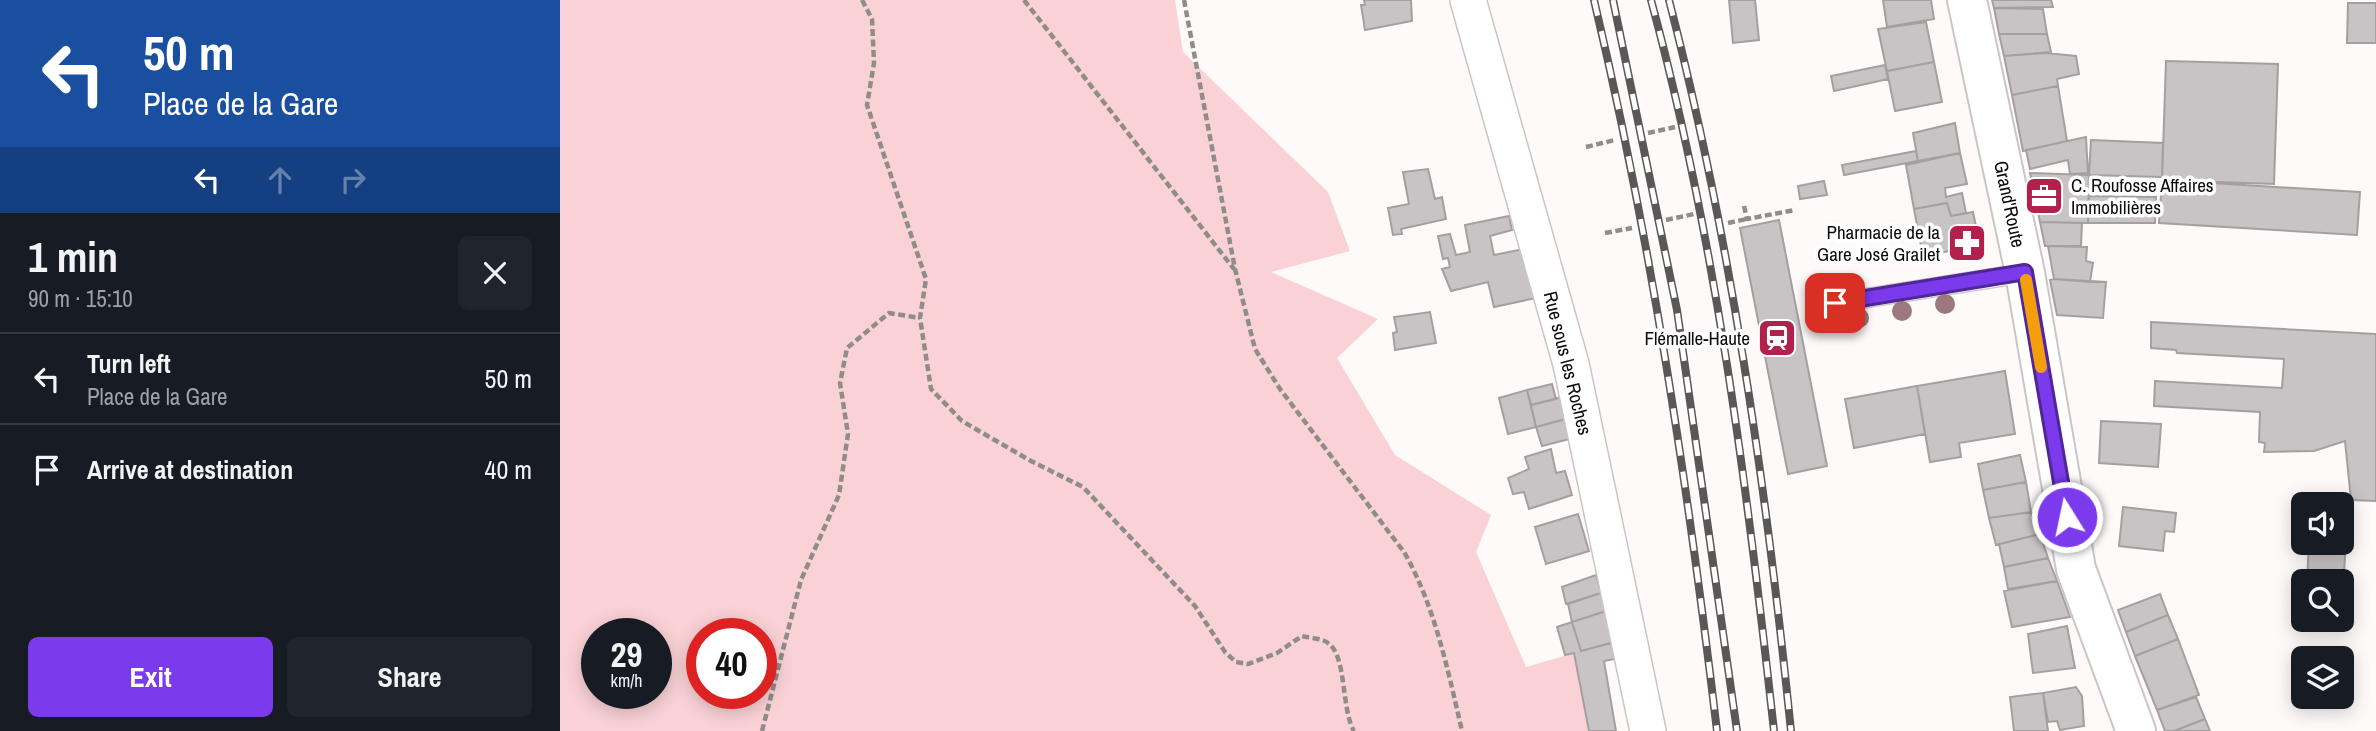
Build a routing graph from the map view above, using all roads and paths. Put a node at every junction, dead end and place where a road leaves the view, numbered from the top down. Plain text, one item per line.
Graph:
1 (862, 0) edge
2 (1024, 0) edge
3 (1184, 0) edge
4 (1468, 0) edge
5 (1967, 0) edge
6 (1675, 127) dead end
7 (1648, 133) dead end
8 (1615, 140) dead end
9 (1586, 146) dead end
10 (1744, 206) dead end
11 (1795, 211) dead end
12 (1694, 214) dead end
13 (1747, 219) junction
14 (1665, 220) dead end
15 (1728, 223) dead end
16 (1632, 228) dead end
17 (1605, 233) dead end
18 (1235, 269) junction
19 (2025, 272) junction
20 (1835, 303) dead end
21 (920, 318) junction
22 (762, 731) edge
23 (1354, 731) edge
24 (1462, 731) edge
25 (1648, 731) edge
26 (2136, 731) edge

1 - 21 path
2 - 18 path
3 - 18 path
4 - 25 street, Rue sous les Roches
5 - 19 street, Grand'Route
6 - 7 path
8 - 9 path
10 - 13 path
11 - 13 path
12 - 14 path
13 - 15 path
16 - 17 path
18 - 24 path
19 - 20 lane
19 - 26 street, Grand'Route
21 - 22 path
21 - 23 path

